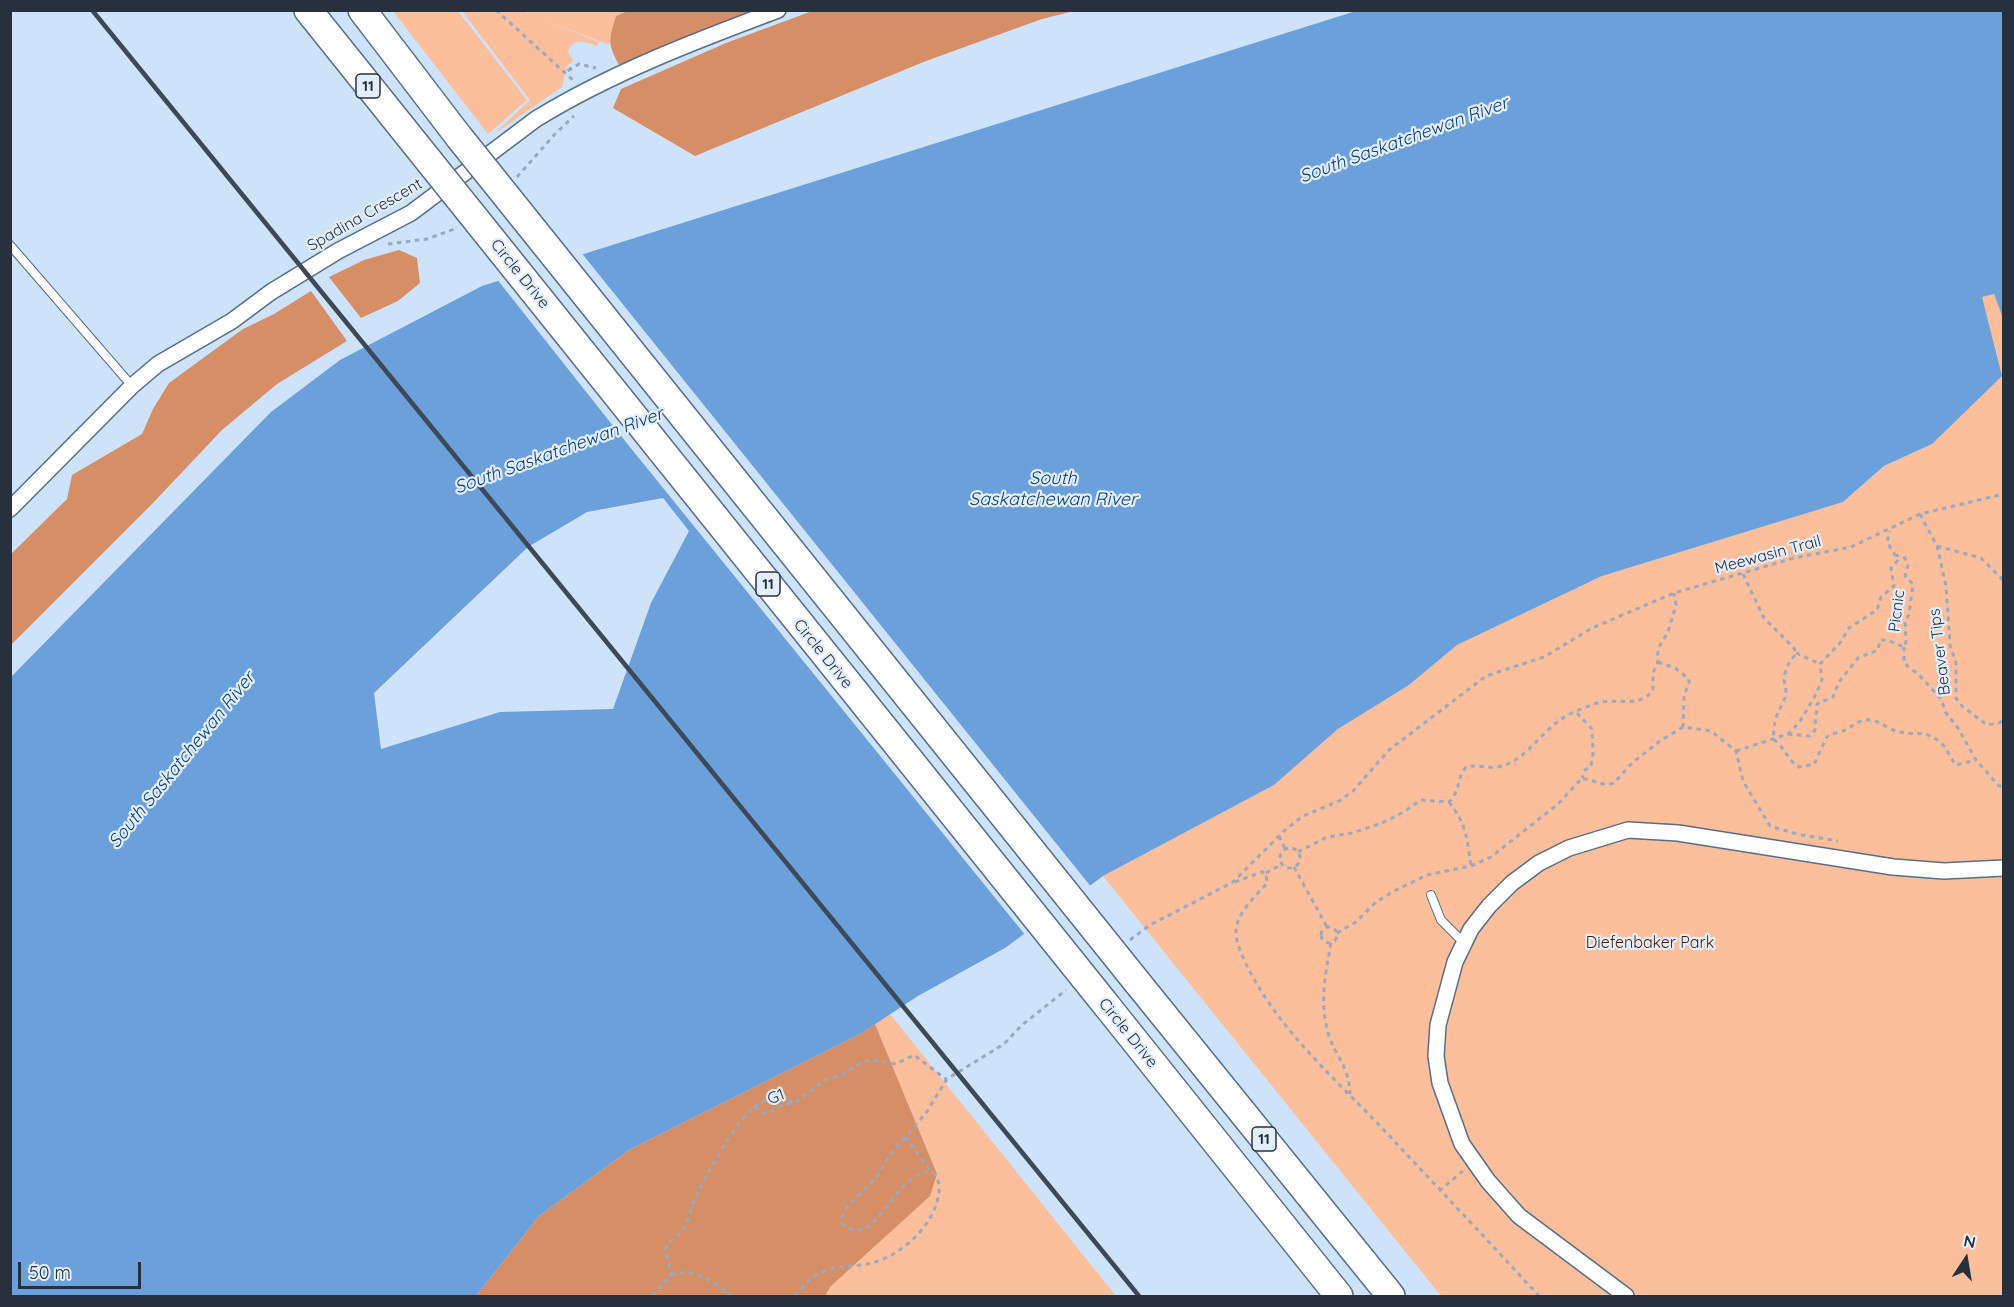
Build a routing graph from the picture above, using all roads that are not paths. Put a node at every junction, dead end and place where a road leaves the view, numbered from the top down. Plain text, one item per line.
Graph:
1 (308, 10) edge
2 (362, 10) edge
3 (778, 10) edge
4 (10, 245) edge
5 (132, 386) junction
6 (10, 509) edge
7 (2004, 868) edge
8 (1431, 896) dead end
9 (1464, 943) junction
10 (1339, 1296) edge
11 (1390, 1296) edge
12 (1626, 1296) edge

1 - 10 highway, Circle Drive / 11, bridge
2 - 11 highway, 11, bridge
3 - 5 street, Spadina Crescent
4 - 5 lane
5 - 6 street, Spadina Crescent
7 - 9 street
8 - 9 lane
9 - 12 street

